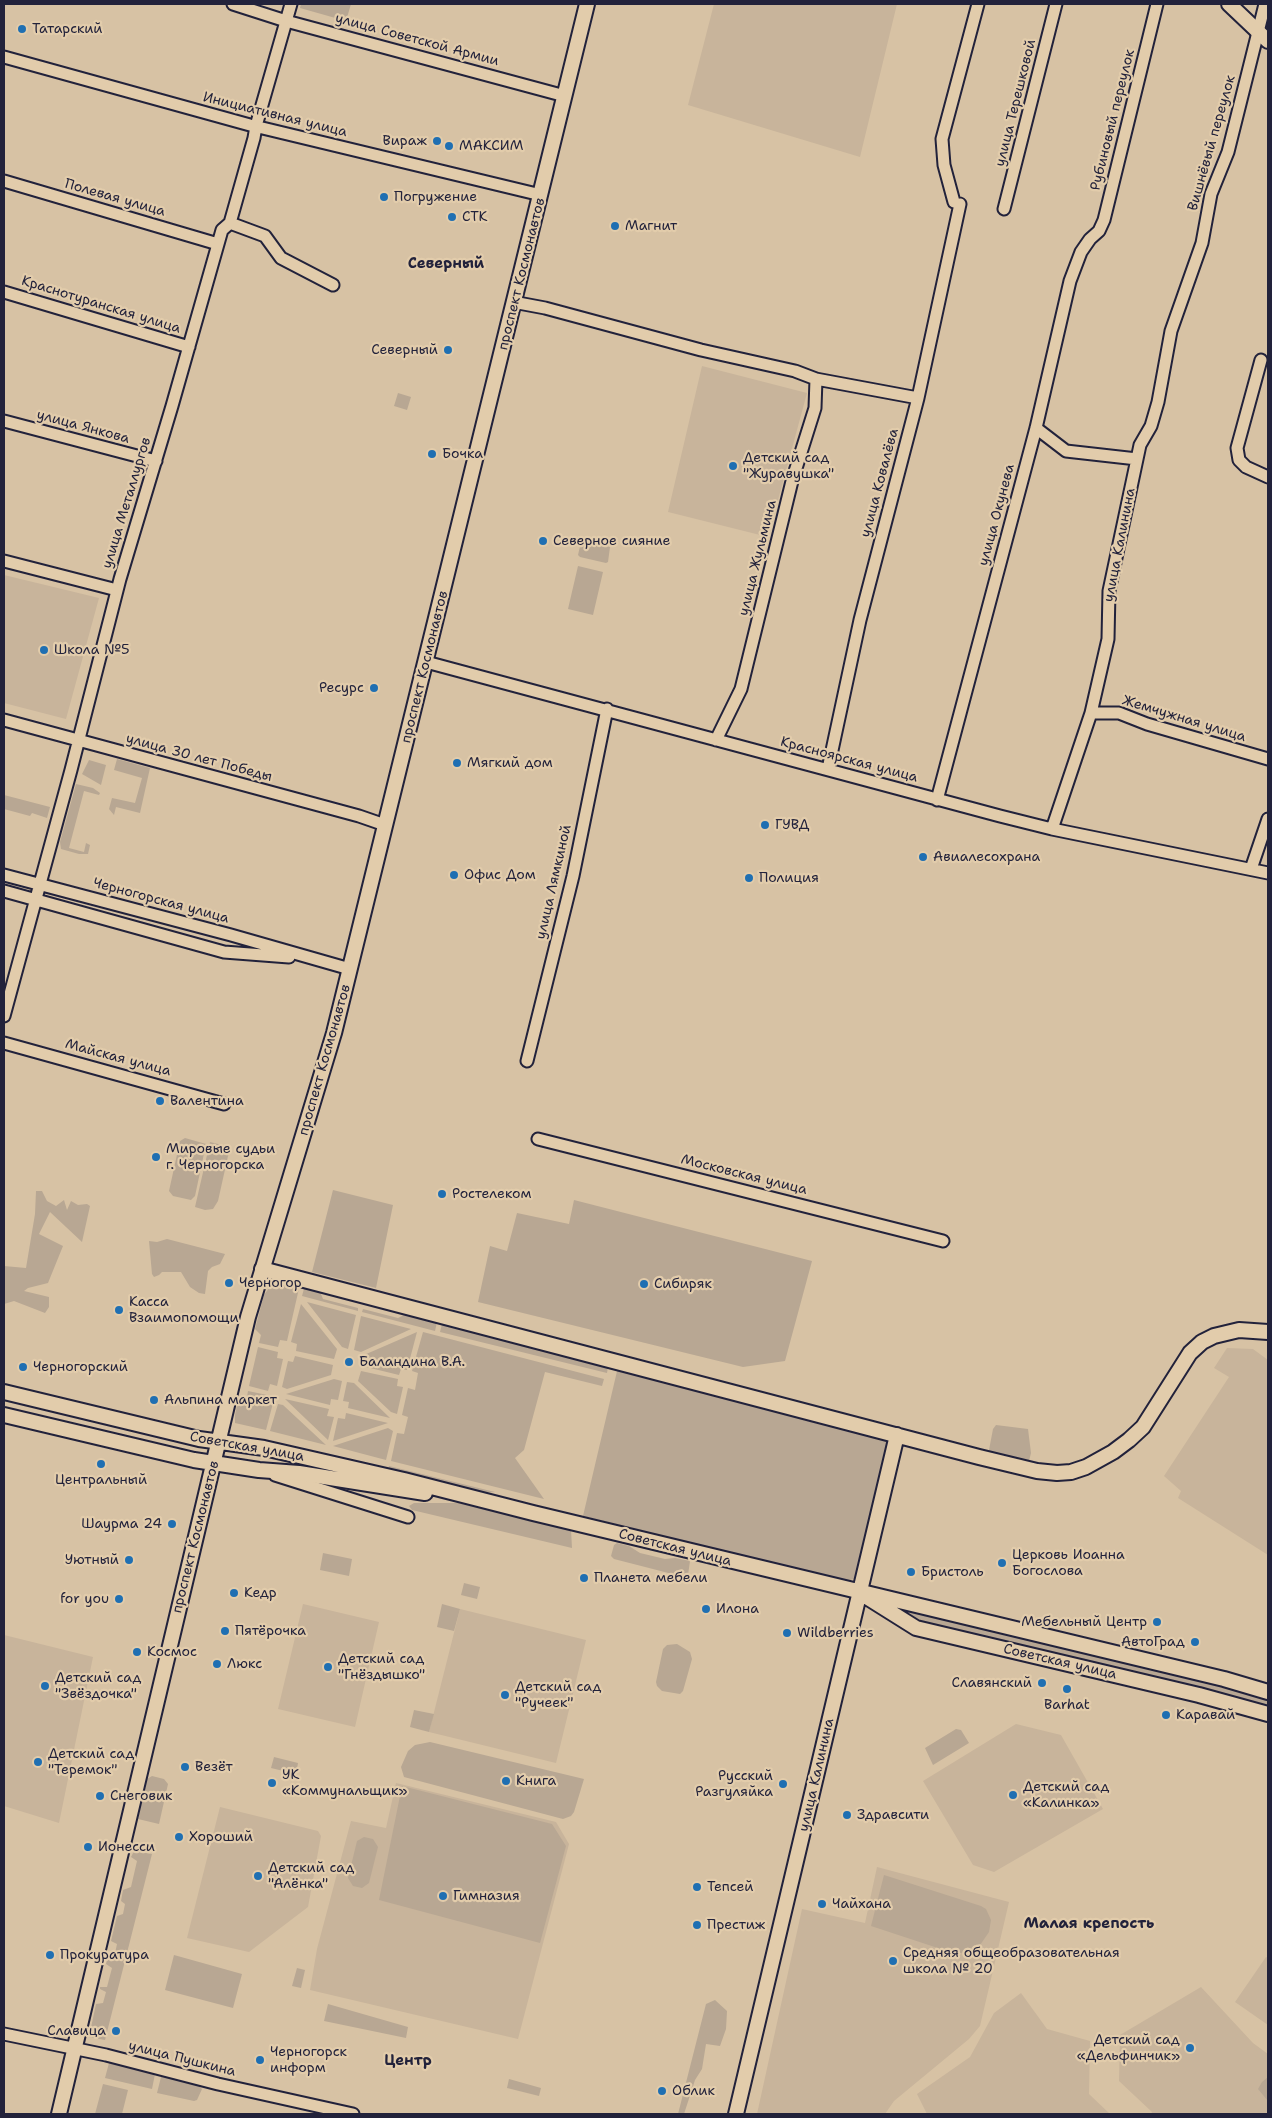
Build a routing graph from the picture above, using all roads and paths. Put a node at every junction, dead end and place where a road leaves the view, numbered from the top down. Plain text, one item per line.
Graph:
1 (233, 4) edge
2 (292, 4) edge
3 (587, 4) edge
4 (978, 4) edge
5 (1056, 4) edge
6 (1157, 4) edge
7 (1229, 4) edge
8 (1266, 4) edge
9 (286, 21) junction
10 (1258, 31) junction
11 (1268, 41) edge
12 (4, 58) edge
13 (565, 96) junction
14 (256, 126) junction
15 (4, 181) edge
16 (541, 195) junction
17 (1004, 210) dead end
18 (230, 223) junction
19 (1090, 239) joint
20 (218, 244) junction
21 (1195, 262) joint
22 (333, 285) dead end
23 (4, 292) edge
24 (513, 302) junction
25 (189, 347) junction
26 (1261, 360) dead end
27 (816, 379) junction
28 (918, 398) junction
29 (4, 421) edge
30 (1036, 428) junction
31 (1137, 460) junction
32 (156, 461) junction
33 (1268, 477) edge
34 (4, 561) edge
35 (117, 590) junction
36 (426, 662) junction
37 (607, 709) junction
38 (1091, 713) junction
39 (4, 720) edge
40 (79, 740) junction
41 (716, 740) junction
42 (1268, 760) edge
43 (828, 769) junction
44 (937, 800) junction
45 (1268, 818) edge
46 (385, 825) junction
47 (1052, 829) junction
48 (1251, 869) junction
49 (1268, 873) edge
50 (4, 875) edge
51 (40, 884) junction
52 (4, 891) edge
53 (36, 900) junction
54 (310, 959) junction
55 (350, 970) junction
56 (4, 1016) edge
57 (4, 1043) edge
58 (527, 1061) dead end
59 (224, 1104) dead end
60 (538, 1139) dead end
61 (943, 1241) dead end
62 (262, 1269) junction
63 (1268, 1332) edge
64 (4, 1392) edge
65 (4, 1415) edge
66 (897, 1436) junction
67 (218, 1442) junction
68 (213, 1463) junction
69 (260, 1470) junction
70 (490, 1503) junction
71 (408, 1517) dead end
72 (860, 1593) junction
73 (1268, 1692) edge
74 (1268, 1714) edge
75 (4, 2034) edge
76 (75, 2048) junction
77 (59, 2114) edge
78 (353, 2114) edge
79 (736, 2114) edge

1 - 9 street, улица Советской Армии
2 - 9 street, улица Металлургов
3 - 13 main road, проспект Космонавтов
4 - 28 street, улица Ковалёва
5 - 17 street, улица Терешковой
6 - 19 street, Рубиновый переулок
7 - 10 main road
8 - 10 street, Вишнёвый переулок
9 - 13 street, улица Советской Армии
9 - 14 street, улица Металлургов
10 - 11 main road
10 - 21 street, Вишнёвый переулок
12 - 14 street, Инициативная улица
13 - 16 main road, проспект Космонавтов
14 - 16 street, Инициативная улица
14 - 18 street, улица Металлургов
15 - 20 street, Полевая улица
16 - 24 main road, проспект Космонавтов
18 - 20 street, улица Металлургов
18 - 22 street
19 - 30 street, улица Окунева
20 - 25 street, улица Металлургов
21 - 31 street, улица Калинина
23 - 25 street, Краснотуранская улица
24 - 27 street
24 - 36 main road, проспект Космонавтов
25 - 32 street, улица Металлургов
26 - 33 street
27 - 28 street
27 - 41 street, улица Жульмина
28 - 43 street, улица Ковалёва
29 - 32 street, улица Янкова
30 - 31 street
30 - 44 street, улица Окунева
31 - 38 street, улица Калинина
32 - 35 street, улица Металлургов
34 - 35 street
35 - 40 street, улица Металлургов
36 - 37 street, Красноярская улица
36 - 46 main road, проспект Космонавтов
37 - 41 street, Красноярская улица
37 - 58 street, улица Лямкиной
38 - 42 street, Жемчужная улица
38 - 47 street, улица Калинина
39 - 40 street, улица 30 лет Победы
40 - 46 street, улица 30 лет Победы
40 - 51 street, улица Металлургов
41 - 43 street, Красноярская улица
43 - 44 street, Красноярская улица
44 - 47 street, Красноярская улица
45 - 48 street
46 - 55 main road, проспект Космонавтов
47 - 48 street, Красноярская улица
48 - 49 street, Красноярская улица
50 - 51 street, Черногорская улица
51 - 53 street, улица Металлургов
51 - 54 street, Черногорская улица
52 - 53 street, Черногорская улица
53 - 54 street, Черногорская улица
53 - 56 street, улица Металлургов
54 - 55 street, Черногорская улица
55 - 62 main road, проспект Космонавтов
57 - 59 street, Майская улица
60 - 61 street, Московская улица
62 - 66 main road
62 - 67 main road, проспект Космонавтов
63 - 66 main road
64 - 67 main road, Советская улица
65 - 68 main road, Советская улица
66 - 72 main road, улица Калинина
67 - 68 main road, проспект Космонавтов
67 - 70 main road, Советская улица
68 - 69 main road, Советская улица
68 - 76 main road, проспект Космонавтов
69 - 70 main road, Советская улица
69 - 71 street
70 - 72 main road, Советская улица
72 - 73 main road, Советская улица
72 - 74 main road, Советская улица
72 - 79 main road, улица Калинина
75 - 76 street, улица Пушкина
76 - 77 main road, проспект Космонавтов
76 - 78 street, улица Пушкина

